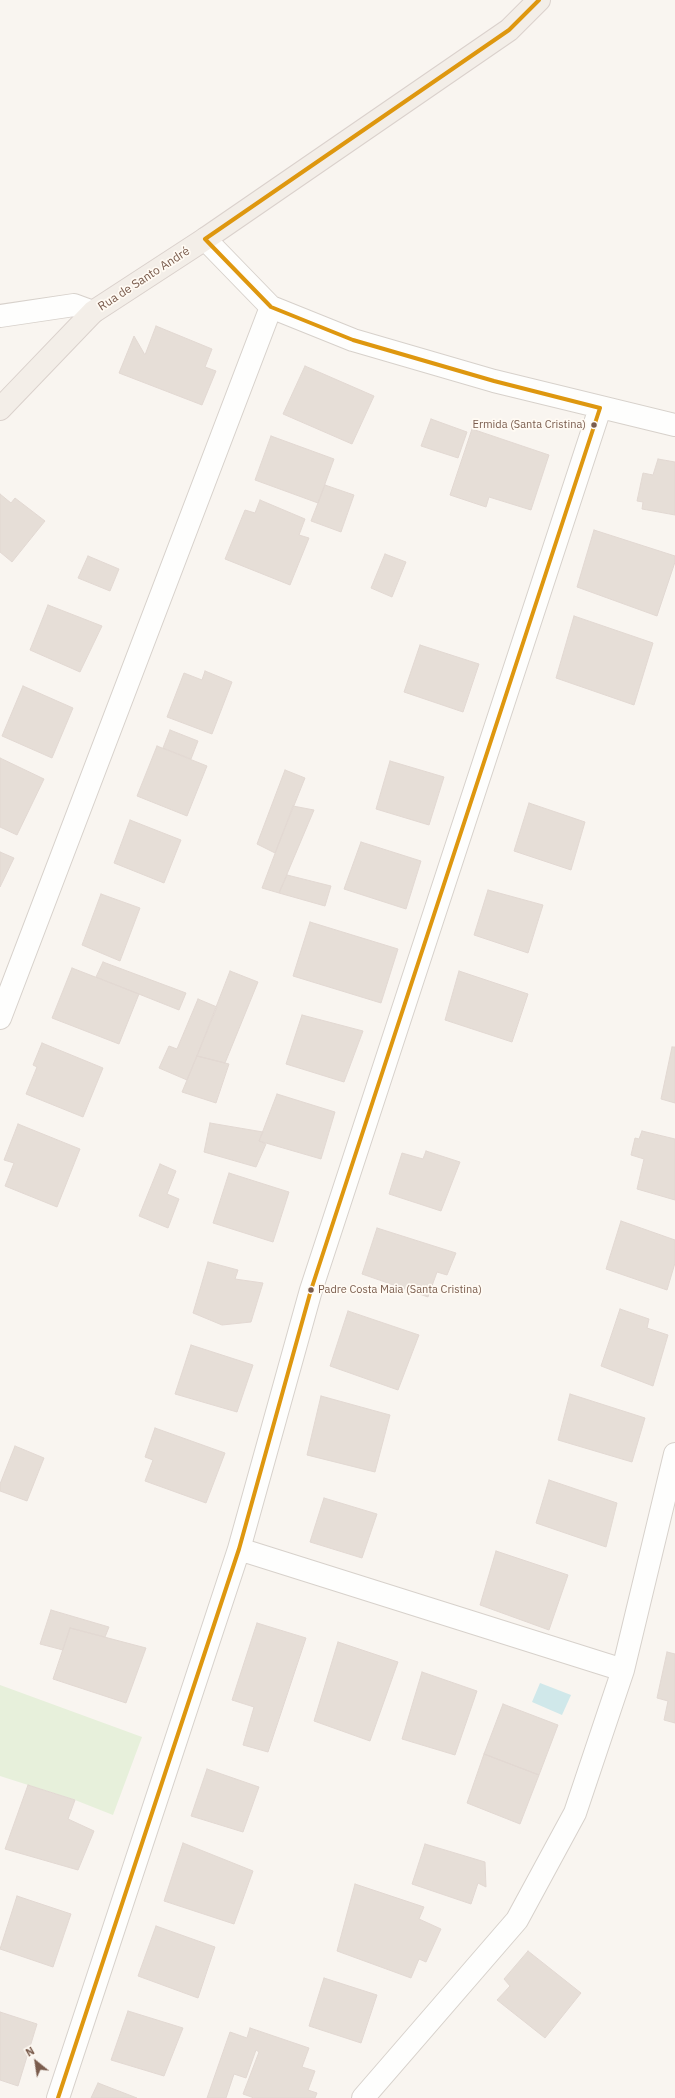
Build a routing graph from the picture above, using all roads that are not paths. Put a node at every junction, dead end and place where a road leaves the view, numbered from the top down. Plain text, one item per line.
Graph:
1 (539, 0) edge
2 (206, 240) junction
3 (271, 307) junction
4 (93, 312) junction
5 (0, 316) edge
6 (2, 403) edge
7 (600, 408) junction
8 (675, 425) edge
9 (0, 1018) edge
10 (675, 1454) edge
11 (239, 1549) junction
12 (623, 1670) junction
13 (58, 2098) edge
14 (363, 2098) edge

1 - 2 main road, Rua de Santo André
2 - 3 street
2 - 4 main road, Rua de Santo André
3 - 7 street
3 - 9 street
4 - 5 street
4 - 6 main road, Rua de Santo André
7 - 8 street
7 - 11 street
10 - 12 street
11 - 12 street
11 - 13 street
12 - 14 street

